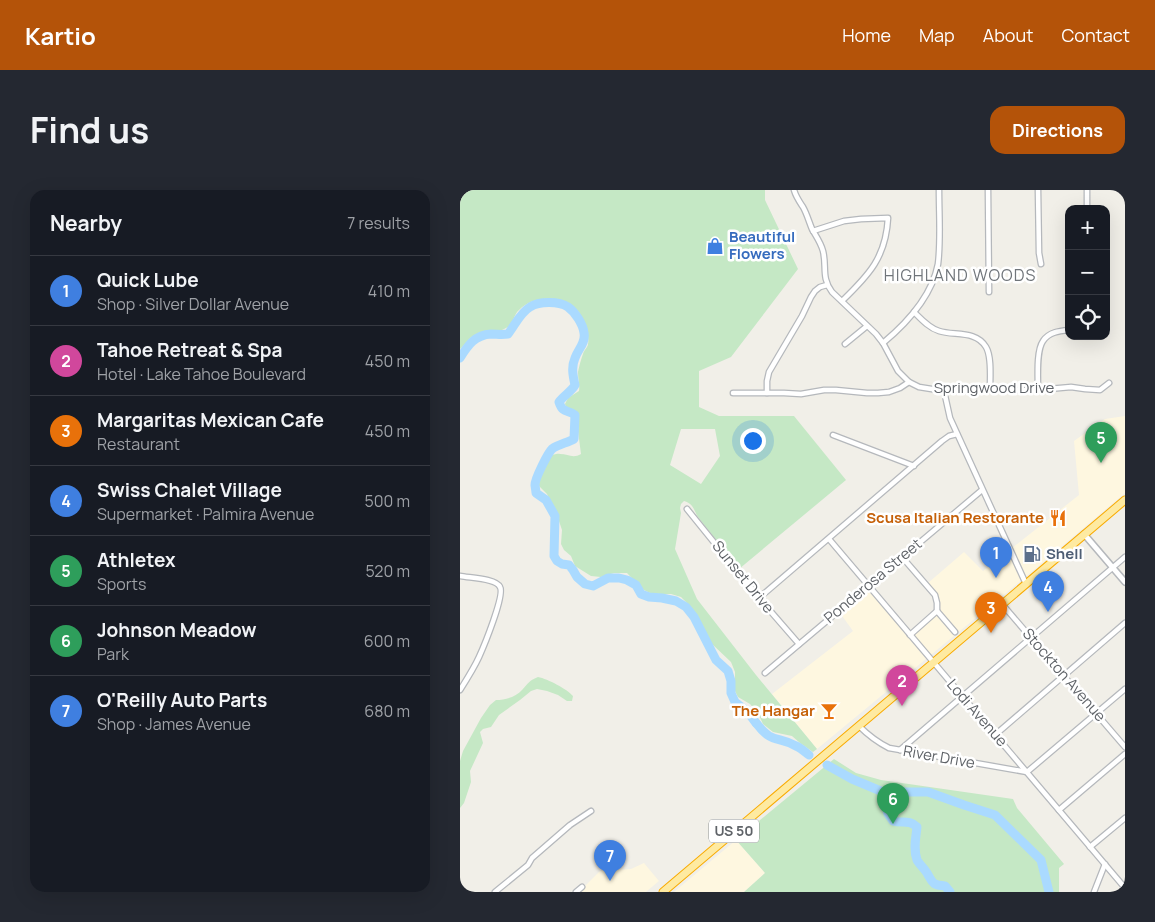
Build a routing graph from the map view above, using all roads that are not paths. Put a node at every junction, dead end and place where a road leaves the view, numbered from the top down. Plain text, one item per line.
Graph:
1 (794, 190) edge
2 (939, 190) edge
3 (988, 190) edge
4 (1038, 190) edge
5 (1087, 190) edge
6 (1087, 205) edge
7 (813, 231) junction
8 (1041, 264) dead end
9 (827, 285) junction
10 (989, 292) dead end
11 (842, 301) junction
12 (914, 312) junction
13 (867, 326) junction
14 (1065, 331) edge
15 (883, 343) junction
16 (845, 344) dead end
17 (909, 382) junction
18 (1109, 383) dead end
19 (990, 390) junction
20 (1038, 390) junction
21 (944, 391) junction
22 (733, 392) dead end
23 (767, 392) junction
24 (957, 434) junction
25 (833, 435) dead end
26 (914, 466) junction
27 (982, 490) junction
28 (1125, 500) edge
29 (687, 509) dead end
30 (1084, 534) junction
31 (829, 539) junction
32 (902, 556) junction
33 (1125, 557) edge
34 (1112, 568) junction
35 (460, 576) edge
36 (1125, 582) edge
37 (1026, 584) junction
38 (868, 585) junction
39 (759, 598) junction
40 (1002, 604) junction
41 (937, 611) junction
42 (1125, 623) edge
43 (955, 632) dead end
44 (910, 634) junction
45 (1031, 637) junction
46 (799, 644) junction
47 (934, 662) junction
48 (765, 673) dead end
49 (1064, 676) junction
50 (1125, 689) edge
51 (460, 690) edge
52 (963, 697) junction
53 (1097, 714) junction
54 (858, 726) junction
55 (995, 735) junction
56 (1125, 747) edge
57 (900, 750) junction
58 (1125, 754) edge
59 (1027, 772) junction
60 (1060, 810) junction
61 (590, 811) dead end
62 (1125, 818) edge
63 (1090, 847) junction
64 (1105, 864) junction
65 (1124, 884) edge
66 (582, 887) dead end
67 (495, 892) edge
68 (576, 892) edge
69 (662, 892) edge
70 (1094, 892) edge

1 - 7 street
2 - 12 street
3 - 10 street
4 - 8 street
5 - 6 street
7 - 9 street
7 - 11 street
9 - 11 street
9 - 23 street
11 - 13 street
12 - 15 street
12 - 19 street
13 - 15 street
13 - 16 street
14 - 20 street
15 - 17 street
17 - 21 street, Springwood Drive
17 - 23 street
18 - 20 street, Springwood Drive
19 - 20 street, Springwood Drive
19 - 21 street, Springwood Drive
21 - 24 street
22 - 23 street
24 - 26 street
24 - 27 street
25 - 26 street
26 - 31 street
27 - 32 street, Ponderosa Street
27 - 37 street
28 - 30 highway, US 50
29 - 39 street, Sunset Drive
30 - 34 street
30 - 37 highway, US 50
31 - 38 street, Lodi Avenue
31 - 39 street
32 - 38 street, Ponderosa Street
32 - 41 street
33 - 34 street
34 - 36 street
34 - 45 street
35 - 51 street
37 - 40 highway, US 50
38 - 44 street, Lodi Avenue
38 - 46 street, Ponderosa Street
39 - 46 street, Sunset Drive
40 - 45 street, Stockton Avenue
40 - 47 highway, US 50
41 - 43 street
41 - 44 street
42 - 49 street
44 - 47 street, Lodi Avenue
45 - 49 street, Stockton Avenue
45 - 52 street
46 - 48 street, Ponderosa Street
47 - 52 street, Lodi Avenue
47 - 54 highway, US 50
49 - 53 street, Stockton Avenue
49 - 55 street
50 - 53 street
52 - 55 street, Lodi Avenue
52 - 57 street
53 - 56 street, Stockton Avenue
53 - 59 street
54 - 57 street, River Drive
54 - 69 highway, US 50
55 - 59 street, Lodi Avenue
57 - 59 street, River Drive
58 - 60 street
59 - 60 street, Lodi Avenue
60 - 63 street, Lodi Avenue
61 - 67 street
62 - 63 street
63 - 64 street, Lodi Avenue
64 - 65 street, Lodi Avenue
64 - 70 street
66 - 68 street

